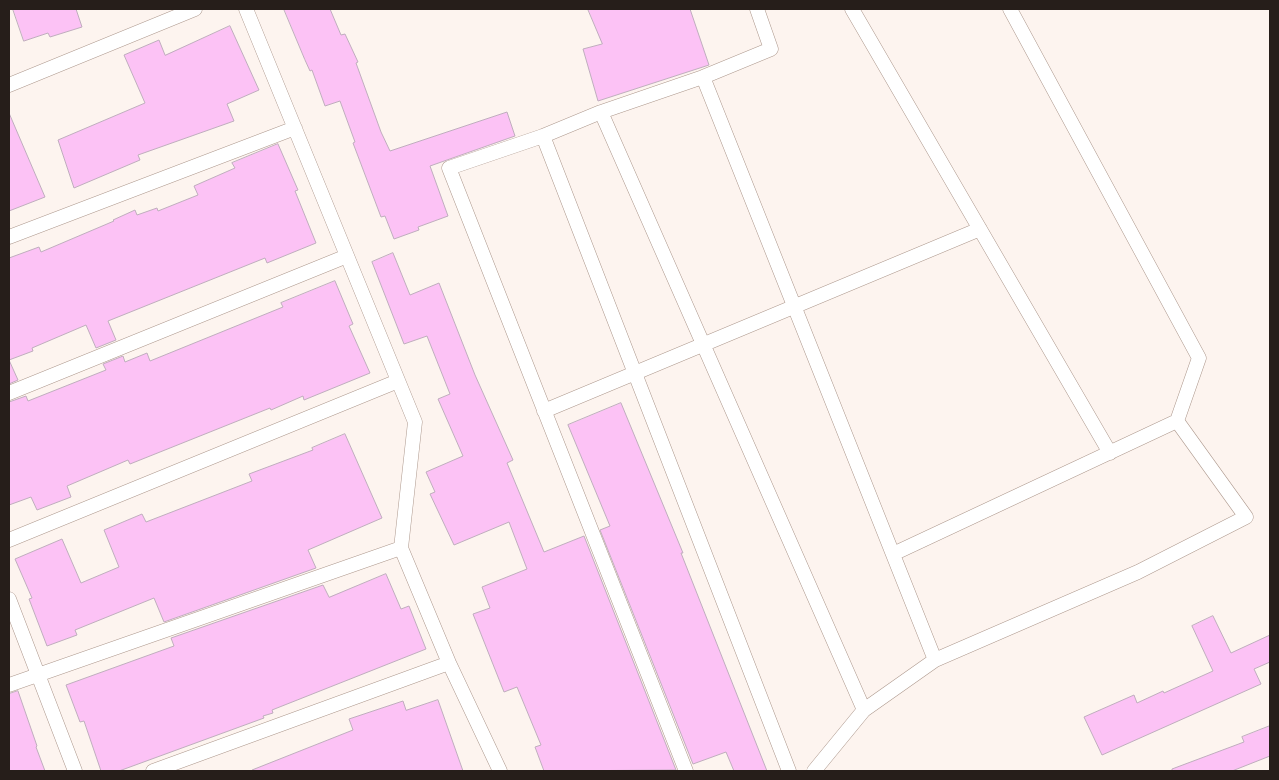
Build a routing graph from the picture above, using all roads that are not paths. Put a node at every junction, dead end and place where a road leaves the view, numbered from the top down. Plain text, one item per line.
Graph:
1 (195, 9) edge
2 (246, 9) edge
3 (758, 9) edge
4 (852, 9) edge
5 (1010, 9) edge
6 (703, 77) junction
7 (9, 85) edge
8 (601, 112) junction
9 (295, 128) junction
10 (543, 136) junction
11 (980, 229) junction
12 (9, 237) edge
13 (347, 256) junction
14 (794, 307) junction
15 (703, 345) junction
16 (635, 374) junction
17 (398, 381) junction
18 (9, 393) edge
19 (544, 411) junction
20 (1178, 422) junction
21 (1110, 453) junction
22 (9, 540) edge
23 (401, 548) junction
24 (893, 554) junction
25 (9, 599) edge
26 (935, 660) junction
27 (449, 663) junction
28 (37, 674) junction
29 (9, 685) edge
30 (864, 710) junction
31 (74, 771) edge
32 (154, 771) edge
33 (500, 771) edge
34 (686, 771) edge
35 (789, 771) edge
36 (814, 771) edge

1 - 7 lane
2 - 9 lane
3 - 6 lane
4 - 11 lane
5 - 20 lane
6 - 8 lane
6 - 14 lane
8 - 10 lane
8 - 15 lane
9 - 12 lane
9 - 13 lane
10 - 16 lane
10 - 19 lane
11 - 14 lane
11 - 21 lane
13 - 17 lane
13 - 18 lane
14 - 15 lane
14 - 24 lane
15 - 16 lane
15 - 30 lane
16 - 19 lane
16 - 35 lane
17 - 22 lane
17 - 23 lane
19 - 34 lane
20 - 21 lane
20 - 26 lane
21 - 24 lane
23 - 27 lane
23 - 28 lane
24 - 26 lane
25 - 28 lane
26 - 30 lane
27 - 32 lane
27 - 33 lane
28 - 29 lane
28 - 31 lane
30 - 36 lane

